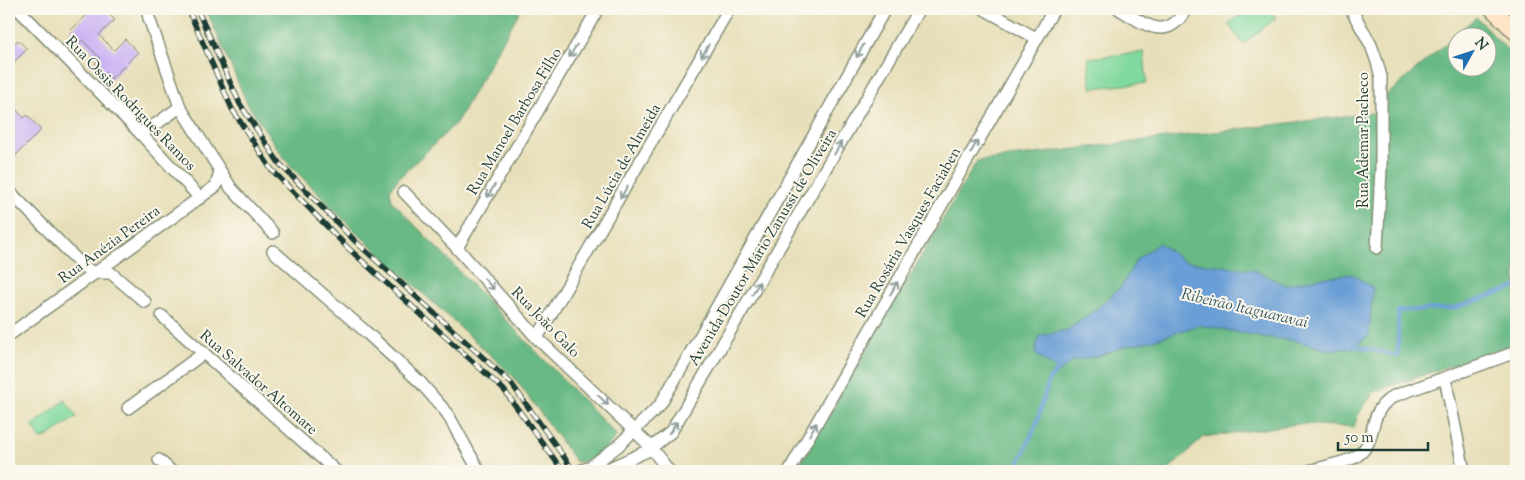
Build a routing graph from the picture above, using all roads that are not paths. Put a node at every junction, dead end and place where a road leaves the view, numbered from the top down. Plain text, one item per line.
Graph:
1 (18, 9) edge
2 (147, 9) edge
3 (598, 9) edge
4 (729, 9) edge
5 (885, 9) edge
6 (919, 9) edge
7 (984, 9) edge
8 (1054, 9) edge
9 (1119, 9) edge
10 (1186, 9) edge
11 (1351, 9) edge
12 (1493, 9) edge
13 (1516, 32) edge
14 (1036, 38) junction
15 (180, 107) junction
16 (140, 133) junction
17 (220, 172) junction
18 (9, 192) edge
19 (404, 192) dead end
20 (200, 198) junction
21 (273, 233) dead end
22 (457, 248) junction
23 (1377, 248) dead end
24 (273, 251) dead end
25 (94, 273) junction
26 (145, 302) dead end
27 (162, 316) dead end
28 (9, 335) edge
29 (538, 338) junction
30 (1516, 352) edge
31 (204, 353) junction
32 (1445, 378) junction
33 (128, 408) dead end
34 (635, 430) junction
35 (652, 448) junction
36 (159, 460) dead end
37 (585, 469) edge
38 (1321, 469) edge
39 (171, 471) edge
40 (336, 471) edge
41 (479, 471) edge
42 (603, 471) edge
43 (669, 471) edge
44 (789, 471) edge
45 (1308, 471) edge
46 (1464, 471) edge

1 - 16 street, Rua Ossis Rodrigues Ramos
2 - 15 street
3 -> 22 street, Rua Manoel Barbosa Filho
4 -> 29 street, Rua Lúcia de Almeida
5 -> 34 street, Avenida Doutor Mário Zanussi de Oliveira
35 -> 6 street, Avenida Doutor Mário Zanussi de Oliveira
7 - 14 street
8 - 14 street, Rua Rosária Vasques Faciaben
9 - 10 street
11 - 23 street, Rua Ademar Pacheco
12 - 13 street
44 -> 14 street, Rua Rosária Vasques Faciaben
15 - 16 street
15 - 17 street
16 - 20 street, Rua Ossis Rodrigues Ramos
17 - 20 street, Rua Anézia Pereira
17 - 21 street
18 - 25 street
19 - 22 street, Rua João Galo
20 - 25 street, Rua Anézia Pereira
22 -> 29 street, Rua João Galo
24 - 41 street
25 - 26 street
25 - 28 street, Rua Anézia Pereira
27 - 31 street, Rua Salvador Altomare
29 -> 34 street, Rua João Galo
30 - 32 street
31 - 33 street
31 - 40 street, Rua Salvador Altomare
32 - 38 street
32 - 46 street
34 - 35 street, Rua João Galo
34 - 37 street, Avenida Doutor Mário Zanussi de Oliveira
35 - 42 street, Avenida Doutor Mário Zanussi de Oliveira
35 - 43 street, Rua João Galo
36 - 39 street
38 - 45 street

